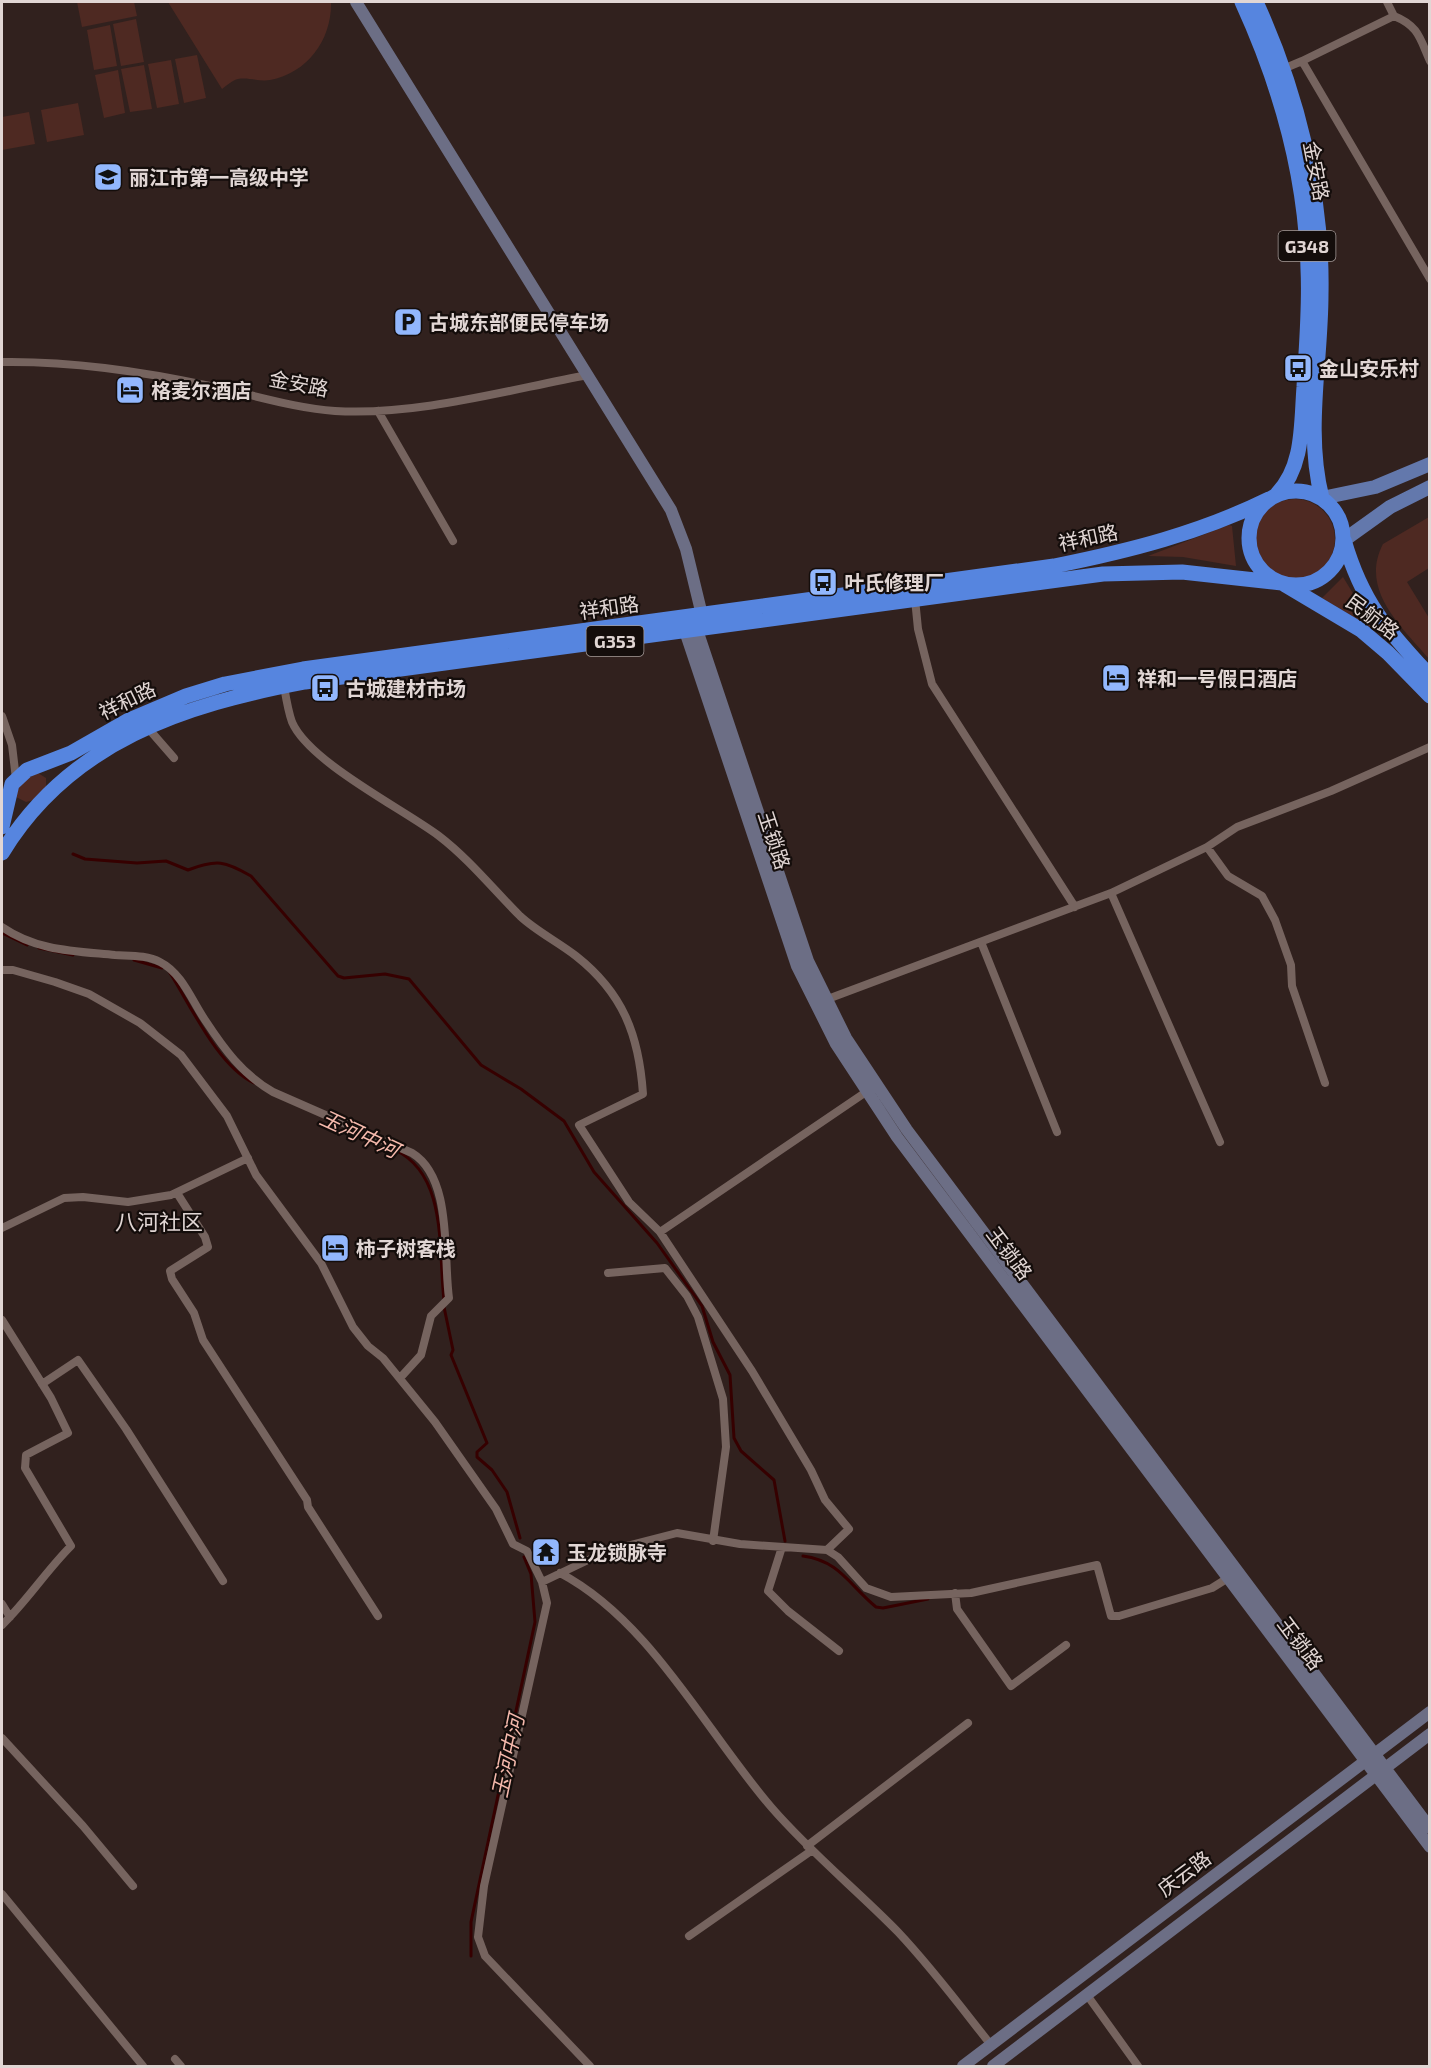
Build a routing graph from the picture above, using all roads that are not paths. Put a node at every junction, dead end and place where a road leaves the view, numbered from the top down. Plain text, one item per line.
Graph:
1 (356, 2) edge
2 (1242, 2) edge
3 (1256, 2) edge
4 (1387, 2) edge
5 (1394, 16) junction
6 (1302, 61) junction
7 (1430, 62) edge
8 (1283, 69) junction
9 (1430, 279) edge
10 (2, 362) edge
11 (588, 375) junction
12 (378, 411) junction
13 (1430, 464) edge
14 (1430, 487) edge
15 (1273, 496) junction
16 (1322, 498) junction
17 (1344, 540) junction
18 (453, 541) dead end
19 (1282, 583) junction
20 (915, 599) junction
21 (691, 622) junction
22 (1430, 676) edge
23 (284, 686) junction
24 (1430, 696) edge
25 (2, 716) edge
26 (147, 727) junction
27 (1430, 747) edge
28 (174, 759) dead end
29 (42, 764) junction
30 (16, 778) junction
31 (58, 785) junction
32 (8, 803) junction
33 (30, 813) junction
34 (2, 827) edge
35 (1207, 847) junction
36 (2, 853) edge
37 (1111, 893) junction
38 (1075, 907) junction
39 (2, 927) edge
40 (981, 942) junction
41 (2, 970) edge
42 (825, 1000) junction
43 (1325, 1083) dead end
44 (866, 1092) junction
45 (1057, 1131) dead end
46 (1220, 1142) dead end
47 (248, 1158) junction
48 (177, 1193) junction
49 (2, 1228) edge
50 (660, 1232) junction
51 (608, 1273) dead end
52 (2, 1320) edge
53 (400, 1378) junction
54 (42, 1384) junction
55 (713, 1541) junction
56 (782, 1547) junction
57 (827, 1550) junction
58 (560, 1573) junction
59 (1228, 1578) junction
60 (223, 1581) dead end
61 (542, 1582) junction
62 (955, 1593) junction
63 (2, 1604) edge
64 (378, 1616) dead end
65 (10, 1617) junction
66 (2, 1625) edge
67 (1066, 1645) dead end
68 (839, 1651) dead end
69 (1430, 1712) edge
70 (968, 1723) dead end
71 (1430, 1734) edge
72 (2, 1738) edge
73 (1369, 1757) junction
74 (1380, 1772) junction
75 (1430, 1828) edge
76 (1430, 1847) edge
77 (809, 1849) junction
78 (133, 1886) dead end
79 (2, 1894) edge
80 (689, 1936) dead end
81 (1086, 1995) junction
82 (991, 2045) junction
83 (174, 2059) dead end
84 (143, 2067) edge
85 (180, 2067) edge
86 (590, 2067) edge
87 (963, 2067) edge
88 (993, 2067) edge
89 (1138, 2067) edge

1 - 11 street
2 - 15 highway, 金安路 / G348
3 - 8 highway, 金安路 / G348
4 - 5 street
5 - 6 street
5 - 7 street
6 - 8 street
6 - 9 street
8 - 16 highway, 金安路 / G348
10 - 12 street, 金安路
11 - 12 street, 金安路
11 - 21 street
12 - 18 street
13 - 16 main road
14 - 17 main road
15 - 16 highway
15 - 19 highway, G348
15 - 21 highway, 祥和路 / G353
16 - 17 highway, G348
17 - 19 highway
17 - 22 highway, 民航路 / G348
19 - 20 highway, 祥和路 / G353
19 - 24 highway, 民航路 / G348
20 - 21 highway, 祥和路 / G353
20 - 38 street
21 - 23 highway, 祥和路 / G353
21 - 29 highway, 祥和路 / G353
21 - 42 street, 玉锁路
21 - 44 street, 玉锁路
23 - 26 highway, 祥和路 / G353
23 - 50 street
25 - 30 street
26 - 28 street
26 - 31 highway, 祥和路 / G353
27 - 35 street
29 - 30 highway, 祥和路 / G353
29 - 31 highway
30 - 32 highway
31 - 33 highway, 祥和路 / G353
32 - 33 highway
32 - 34 highway
33 - 36 highway, 祥和路 / G353
35 - 37 street
35 - 43 street
37 - 38 street
37 - 46 street
38 - 40 street
39 - 53 street
40 - 42 street
40 - 45 street
41 - 47 street
42 - 73 street, 玉锁路
44 - 50 street
44 - 59 street, 玉锁路
47 - 48 street
47 - 53 street
48 - 49 street
48 - 64 street
50 - 57 street
51 - 55 street
52 - 54 street
53 - 61 street
54 - 60 street
54 - 65 street
55 - 56 street
55 - 58 street
56 - 57 street
56 - 68 street
57 - 62 street
58 - 61 street
58 - 77 street
59 - 62 street
59 - 73 street, 玉锁路
61 - 86 street
62 - 67 street
63 - 65 street
65 - 66 street
69 - 73 street, 庆云路
70 - 77 street
71 - 74 street, 庆云路
72 - 78 street
73 - 74 street, 玉锁路
73 - 82 street, 庆云路
74 - 75 street, 玉锁路
74 - 76 street, 玉锁路
74 - 81 street, 庆云路
77 - 80 street
77 - 82 street
79 - 84 street
81 - 88 street, 庆云路
81 - 89 street
82 - 87 street, 庆云路
83 - 85 street

